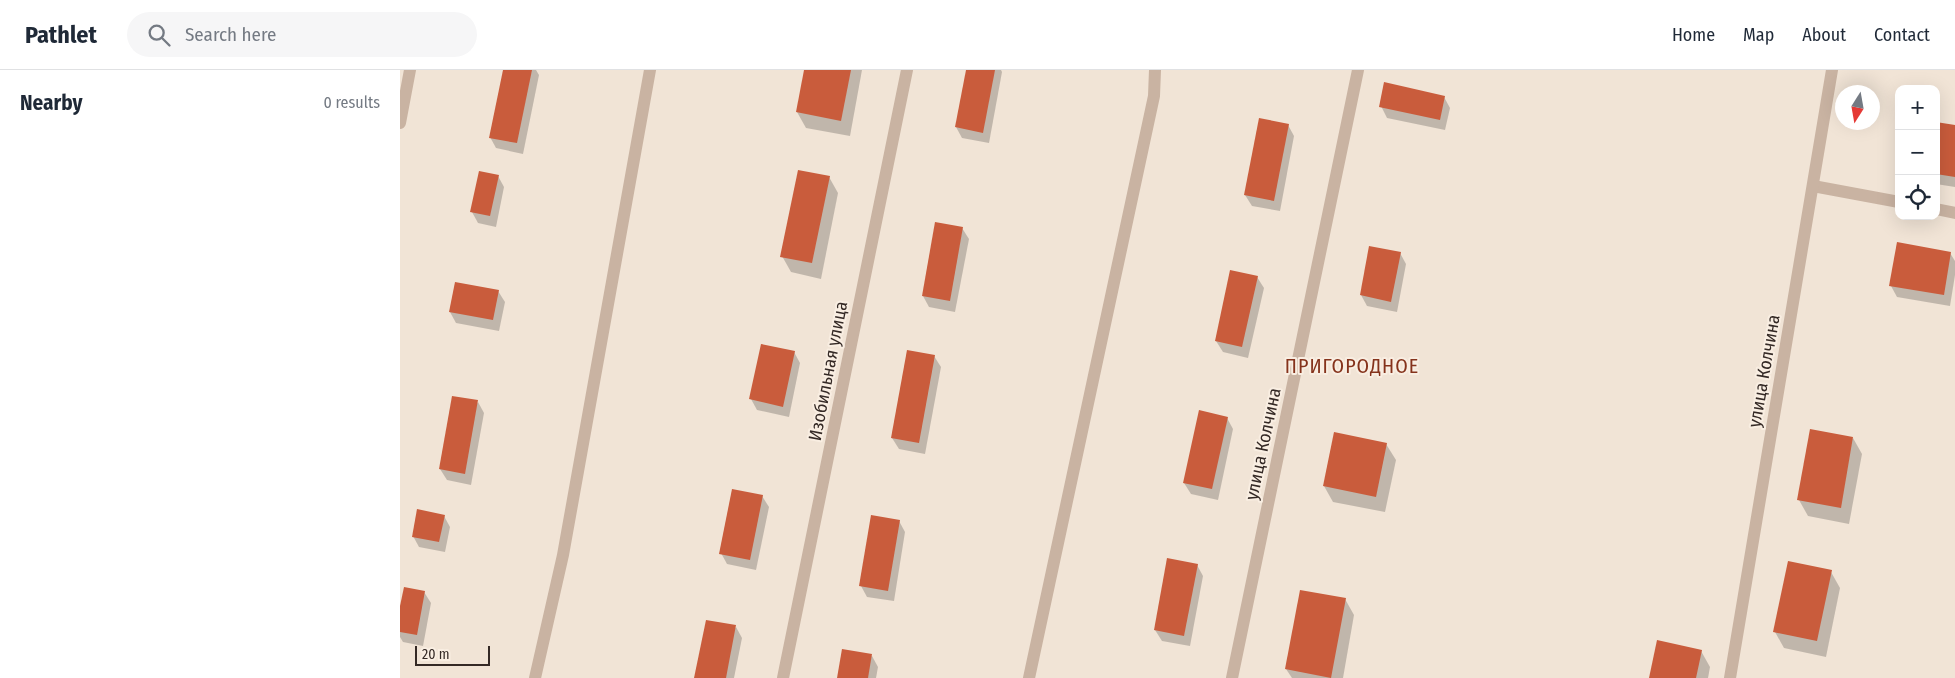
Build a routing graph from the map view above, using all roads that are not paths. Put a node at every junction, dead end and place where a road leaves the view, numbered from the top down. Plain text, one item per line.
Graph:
1 (410, 70) edge
2 (650, 70) edge
3 (907, 70) edge
4 (1156, 70) edge
5 (1358, 70) edge
6 (1832, 70) edge
7 (400, 123) edge
8 (1813, 186) junction
9 (1895, 201) edge
10 (1940, 211) edge
11 (1955, 213) edge
12 (535, 678) edge
13 (783, 678) edge
14 (1029, 678) edge
15 (1232, 678) edge
16 (1730, 678) edge

1 - 7 street
2 - 12 street
3 - 13 street, Изобильная улица
4 - 14 street
5 - 15 street, улица Колчина
6 - 8 street, улица Колчина
8 - 9 street
8 - 16 street, улица Колчина
10 - 11 street

